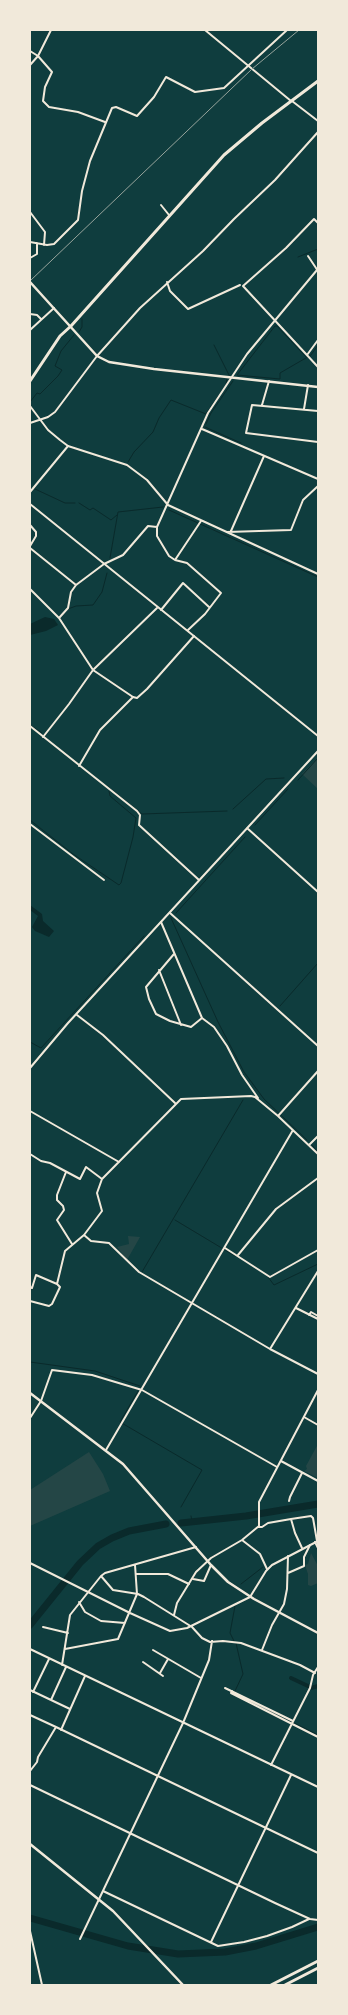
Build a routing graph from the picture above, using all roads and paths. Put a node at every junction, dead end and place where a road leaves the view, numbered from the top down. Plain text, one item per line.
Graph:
1 (51, 30) edge
2 (205, 30) edge
3 (287, 30) edge
4 (30, 51) edge
5 (38, 56) junction
6 (30, 65) edge
7 (249, 66) junction
8 (318, 82) edge
9 (291, 101) junction
10 (318, 121) edge
11 (105, 122) junction
12 (318, 132) edge
13 (161, 205) dead end
14 (30, 212) edge
15 (169, 215) junction
16 (318, 222) edge
17 (30, 242) edge
18 (37, 243) junction
19 (44, 245) junction
20 (308, 256) dead end
21 (30, 258) edge
22 (318, 271) edge
23 (30, 282) edge
24 (167, 282) junction
25 (240, 285) dead end
26 (54, 307) junction
27 (30, 314) edge
28 (41, 319) junction
29 (275, 320) junction
30 (71, 326) junction
31 (30, 330) edge
32 (318, 340) edge
33 (96, 356) junction
34 (308, 356) junction
35 (318, 367) edge
36 (232, 378) junction
37 (30, 381) edge
38 (269, 381) junction
39 (308, 386) junction
40 (318, 387) edge
41 (262, 405) junction
42 (30, 406) edge
43 (304, 409) junction
44 (318, 411) edge
45 (40, 420) junction
46 (30, 422) edge
47 (202, 429) junction
48 (318, 442) edge
49 (68, 446) junction
50 (264, 456) junction
51 (318, 479) edge
52 (318, 486) edge
53 (30, 492) edge
54 (30, 504) edge
55 (168, 505) junction
56 (201, 521) junction
57 (30, 525) edge
58 (158, 527) junction
59 (231, 531) junction
60 (226, 533) junction
61 (30, 547) edge
62 (175, 560) junction
63 (104, 564) junction
64 (318, 574) edge
65 (76, 585) junction
66 (30, 589) edge
67 (210, 607) junction
68 (157, 608) junction
69 (161, 610) junction
70 (59, 618) junction
71 (188, 630) junction
72 (194, 636) junction
73 (93, 670) junction
74 (133, 697) junction
75 (30, 726) edge
76 (318, 736) edge
77 (43, 737) junction
78 (318, 751) edge
79 (79, 766) junction
80 (30, 824) edge
81 (247, 828) junction
82 (104, 880) dead end
83 (199, 880) junction
84 (318, 892) edge
85 (170, 912) junction
86 (161, 922) junction
87 (175, 954) junction
88 (159, 970) junction
89 (76, 1014) junction
90 (202, 1018) junction
91 (182, 1025) junction
92 (318, 1046) edge
93 (30, 1068) edge
94 (318, 1072) edge
95 (258, 1099) junction
96 (175, 1103) junction
97 (30, 1111) edge
98 (278, 1116) junction
99 (293, 1130) junction
100 (318, 1136) edge
101 (309, 1145) junction
102 (30, 1154) edge
103 (318, 1154) edge
104 (119, 1162) junction
105 (66, 1171) junction
106 (318, 1178) edge
107 (102, 1179) junction
108 (84, 1234) junction
109 (72, 1244) junction
110 (225, 1248) junction
111 (318, 1250) edge
112 (238, 1255) junction
113 (318, 1271) edge
114 (57, 1284) junction
115 (30, 1287) edge
116 (30, 1301) edge
117 (192, 1304) junction
118 (296, 1308) junction
119 (309, 1315) junction
120 (318, 1316) edge
121 (318, 1319) edge
122 (270, 1349) junction
123 (318, 1374) edge
124 (142, 1390) junction
125 (318, 1390) edge
126 (30, 1393) edge
127 (41, 1401) junction
128 (304, 1417) junction
129 (30, 1418) edge
130 (318, 1425) edge
131 (106, 1450) junction
132 (280, 1461) junction
133 (277, 1467) junction
134 (302, 1472) junction
135 (318, 1481) edge
136 (289, 1501) dead end
137 (291, 1519) junction
138 (258, 1527) junction
139 (242, 1540) junction
140 (317, 1542) edge
141 (310, 1545) junction
142 (196, 1547) junction
143 (302, 1548) junction
144 (318, 1548) edge
145 (288, 1556) junction
146 (208, 1562) junction
147 (30, 1563) edge
148 (135, 1565) junction
149 (211, 1565) junction
150 (267, 1569) junction
151 (288, 1573) junction
152 (136, 1574) junction
153 (101, 1576) junction
154 (193, 1579) junction
155 (189, 1584) junction
156 (87, 1591) junction
157 (137, 1594) junction
158 (250, 1597) junction
159 (79, 1602) junction
160 (130, 1613) junction
161 (279, 1613) junction
162 (174, 1615) junction
163 (125, 1623) junction
164 (192, 1626) junction
165 (43, 1628) dead end
166 (318, 1632) edge
167 (68, 1633) junction
168 (212, 1642) junction
169 (30, 1649) edge
170 (65, 1649) junction
171 (153, 1650) dead end
172 (262, 1650) junction
173 (49, 1658) junction
174 (168, 1659) junction
175 (143, 1662) dead end
176 (62, 1665) junction
177 (66, 1667) junction
178 (318, 1667) edge
179 (315, 1673) junction
180 (160, 1674) junction
181 (85, 1676) junction
182 (163, 1676) dead end
183 (201, 1678) junction
184 (225, 1688) dead end
185 (31, 1691) edge
186 (51, 1700) junction
187 (70, 1709) junction
188 (30, 1715) edge
189 (183, 1723) junction
190 (292, 1723) junction
191 (56, 1728) junction
192 (60, 1730) junction
193 (318, 1737) edge
194 (271, 1765) junction
195 (30, 1771) edge
196 (291, 1775) junction
197 (158, 1776) junction
198 (30, 1786) edge
199 (318, 1787) edge
200 (265, 1828) junction
201 (131, 1834) junction
202 (30, 1844) edge
203 (318, 1853) edge
204 (238, 1886) junction
205 (103, 1891) junction
206 (100, 1898) junction
207 (310, 1919) junction
208 (318, 1920) edge
209 (30, 1931) edge
210 (80, 1940) dead end
211 (211, 1942) junction
212 (34, 1949) junction
213 (30, 1950) edge
214 (318, 1961) edge
215 (318, 1968) edge
216 (42, 1985) edge
217 (183, 1985) edge
218 (271, 1985) edge
219 (285, 1985) edge

1 - 5 street
2 - 7 street
3 - 7 street
4 - 5 street
5 - 6 street
5 - 11 street
7 - 9 street
7 - 11 street
8 - 9 main road
9 - 10 street
9 - 15 main road
11 - 19 street
12 - 24 street
13 - 15 street
14 - 19 street
15 - 30 main road
16 - 29 street
17 - 18 street
18 - 19 street
18 - 21 street
20 - 22 street
22 - 29 street
23 - 26 main road
24 - 25 street
24 - 33 street
26 - 28 street
26 - 30 main road
27 - 28 street
28 - 31 street
29 - 34 street
29 - 36 street
30 - 33 main road
30 - 37 main road
32 - 34 street
33 - 36 main road
33 - 45 street
34 - 35 street
36 - 38 main road
36 - 47 street
38 - 39 main road
38 - 41 street
39 - 40 main road
39 - 43 street
41 - 43 street
41 - 48 street
42 - 45 street
43 - 44 street
45 - 46 street
45 - 49 street
47 - 50 street
47 - 55 street
49 - 53 street
49 - 55 street
50 - 51 street
50 - 59 street
52 - 59 street
54 - 63 street
55 - 56 street
55 - 58 street
56 - 60 street
56 - 62 street
57 - 61 street
58 - 62 street
58 - 63 street
59 - 60 street
60 - 64 street
61 - 65 street
62 - 67 street
63 - 65 street
63 - 68 street
65 - 70 street
66 - 70 street
67 - 69 street
67 - 71 street
68 - 69 street
68 - 73 street
69 - 71 street
70 - 73 street
71 - 72 street
72 - 74 street
72 - 76 street
73 - 74 street
73 - 77 street
74 - 79 street
75 - 77 street
77 - 79 street
78 - 81 street
79 - 83 street
80 - 82 street
81 - 83 street
81 - 84 street
83 - 85 street
85 - 86 street
85 - 92 street
86 - 87 street
86 - 89 street
87 - 88 street
87 - 90 street
88 - 91 street
88 - 91 street
89 - 93 street
89 - 96 street
90 - 91 street
90 - 95 street
94 - 98 street
95 - 96 street
95 - 98 street
96 - 104 street
97 - 104 street
98 - 99 street
99 - 101 street
99 - 110 street
100 - 101 street
101 - 103 street
102 - 105 street
104 - 107 street
105 - 107 street
105 - 109 street
106 - 112 street
107 - 108 street
108 - 109 street
108 - 117 street
109 - 114 street
110 - 112 street
110 - 117 street
111 - 112 street
113 - 118 street
114 - 115 street
114 - 116 street
117 - 122 street
117 - 124 street
118 - 119 street
118 - 122 street
119 - 120 street
119 - 121 street
122 - 123 street
124 - 127 street
124 - 131 street
124 - 133 street
125 - 128 street
126 - 127 main road
127 - 129 street
127 - 131 main road
128 - 130 street
128 - 132 street
131 - 142 main road
132 - 133 street
132 - 134 street
133 - 138 street
134 - 135 street
134 - 136 street
137 - 138 street
137 - 140 street
137 - 143 street
138 - 139 street
139 - 146 street
139 - 150 street
140 - 141 street
140 - 144 street
141 - 143 street
141 - 151 street
142 - 146 main road
142 - 148 street
143 - 145 street
145 - 150 street
145 - 151 street
146 - 149 main road
146 - 154 street
147 - 156 street
148 - 152 street
148 - 153 street
149 - 154 street
149 - 158 main road
150 - 158 street
151 - 161 street
152 - 155 street
152 - 157 street
153 - 156 street
153 - 157 street
154 - 155 street
155 - 162 street
156 - 159 street
156 - 160 street
157 - 160 street
157 - 162 street
158 - 161 main road
158 - 164 street
159 - 163 street
159 - 167 street
160 - 163 street
160 - 164 street
161 - 166 main road
161 - 172 street
162 - 164 street
163 - 170 street
164 - 168 street
165 - 167 street
167 - 170 street
168 - 172 street
168 - 183 street
169 - 173 street
170 - 176 street
171 - 174 street
172 - 179 street
173 - 176 street
173 - 185 street
174 - 180 street
174 - 183 street
175 - 180 street
176 - 177 street
177 - 181 street
177 - 186 street
178 - 179 street
179 - 190 street
180 - 182 street
181 - 187 street
181 - 189 street
183 - 189 street
184 - 190 street
185 - 186 street
186 - 187 street
187 - 192 street
188 - 191 street
189 - 194 street
189 - 197 street
190 - 193 street
190 - 194 street
191 - 192 street
191 - 195 street
192 - 197 street
194 - 196 street
196 - 199 street
196 - 200 street
197 - 200 street
197 - 201 street
198 - 201 street
200 - 203 street
200 - 204 street
201 - 204 street
201 - 205 street
202 - 206 main road
204 - 207 street
204 - 211 street
205 - 206 street
205 - 211 street
206 - 210 street
206 - 217 main road
207 - 208 street
207 - 211 street
209 - 212 street
212 - 213 street
212 - 216 street
214 - 218 main road
215 - 219 main road

